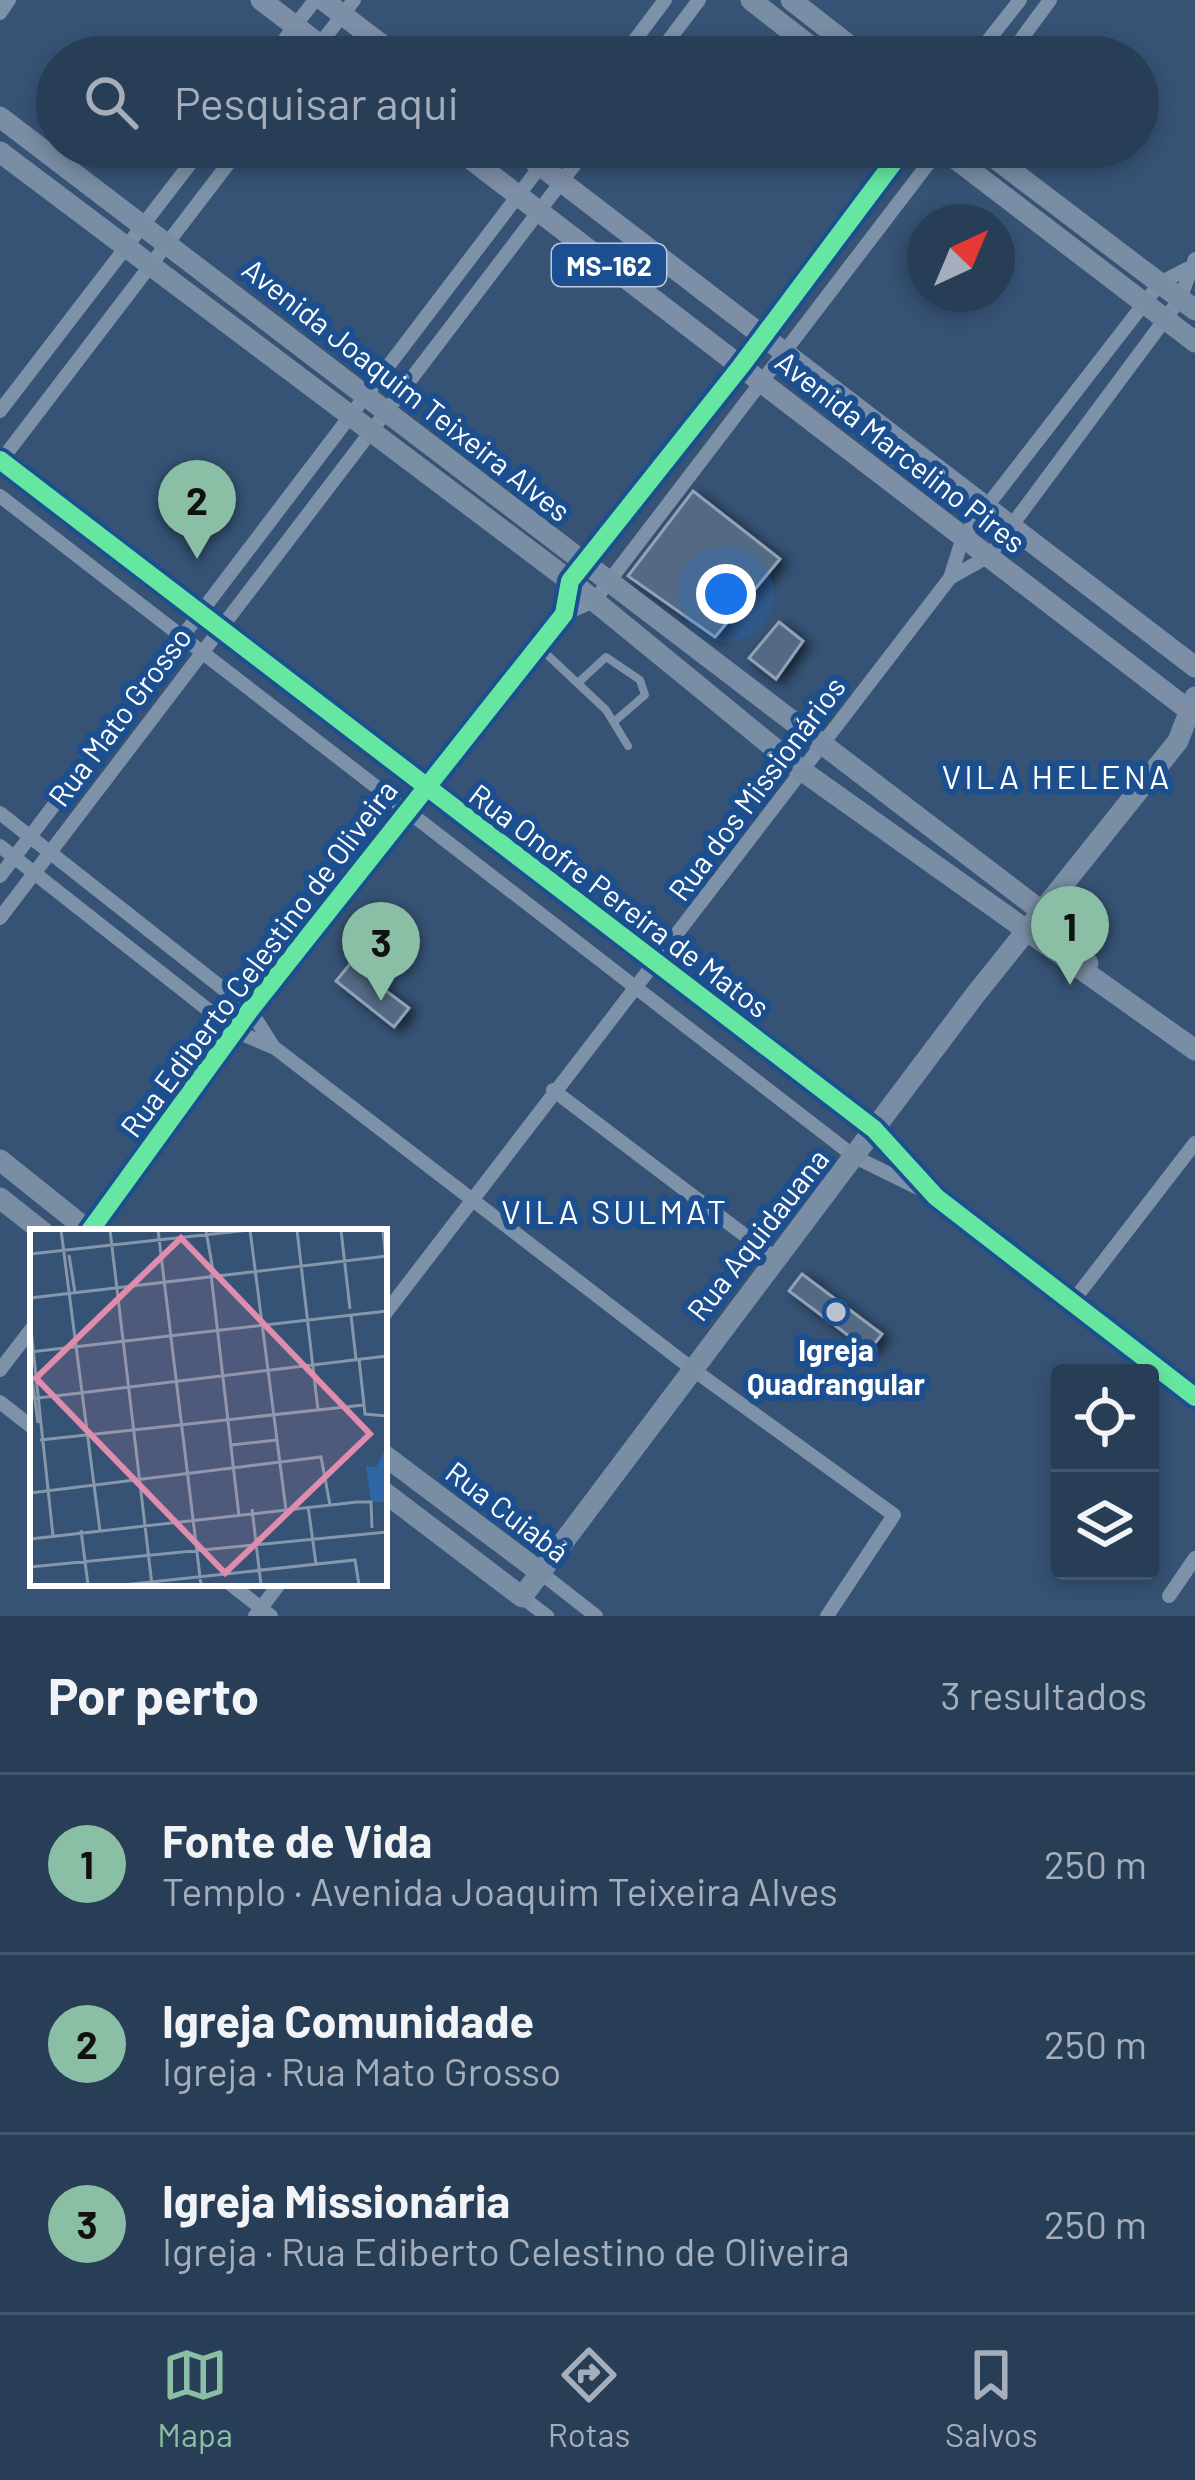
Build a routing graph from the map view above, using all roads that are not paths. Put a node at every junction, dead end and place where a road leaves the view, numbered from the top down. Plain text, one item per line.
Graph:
1 (9, 0) edge
2 (261, 0) edge
3 (319, 0) edge
4 (664, 0) edge
5 (699, 0) edge
6 (751, 0) edge
7 (791, 0) edge
8 (1020, 0) edge
9 (1050, 0) edge
10 (348, 7) edge
11 (0, 13) edge
12 (295, 26) junction
13 (287, 36) edge
14 (305, 36) edge
15 (332, 36) edge
16 (377, 36) edge
17 (637, 36) edge
18 (672, 36) edge
19 (797, 36) edge
20 (837, 36) edge
21 (992, 36) edge
22 (1023, 36) edge
23 (0, 117) edge
24 (36, 144) edge
25 (0, 152) edge
26 (67, 168) edge
27 (187, 168) edge
28 (225, 168) edge
29 (482, 168) edge
30 (538, 168) edge
31 (554, 168) edge
32 (572, 168) edge
33 (889, 168) edge
34 (924, 168) edge
35 (967, 168) edge
36 (1008, 168) edge
37 (561, 182) junction
38 (517, 195) junction
39 (538, 211) junction
40 (144, 226) junction
41 (843, 227) junction
42 (167, 243) junction
43 (866, 245) junction
44 (128, 247) junction
45 (152, 264) junction
46 (1191, 264) edge
47 (1160, 283) junction
48 (1144, 303) junction
49 (1188, 304) edge
50 (1165, 320) junction
51 (764, 335) junction
52 (1195, 343) edge
53 (785, 352) junction
54 (741, 366) junction
55 (763, 382) junction
56 (363, 393) junction
57 (385, 409) junction
58 (0, 411) edge
59 (347, 413) junction
60 (368, 430) junction
61 (0, 461) edge
62 (0, 496) edge
63 (58, 504) junction
64 (987, 508) junction
65 (1010, 526) junction
66 (41, 527) junction
67 (963, 537) junction
68 (989, 556) junction
69 (577, 572) junction
70 (950, 578) junction
71 (610, 582) junction
72 (594, 601) junction
73 (197, 611) junction
74 (563, 614) junction
75 (219, 628) junction
76 (181, 634) junction
77 (538, 646) junction
78 (202, 650) junction
79 (1195, 667) edge
80 (579, 682) junction
81 (1192, 707) edge
82 (615, 721) junction
83 (1186, 737) edge
84 (628, 746) dead end
85 (820, 746) junction
86 (801, 770) junction
87 (425, 788) junction
88 (408, 810) junction
89 (0, 813) edge
90 (31, 836) junction
91 (0, 846) edge
92 (50, 852) junction
93 (14, 857) junction
94 (34, 873) junction
95 (0, 876) edge
96 (1040, 910) junction
97 (0, 918) edge
98 (1024, 932) junction
99 (655, 966) junction
100 (1108, 985) junction
101 (638, 989) junction
102 (250, 1010) junction
103 (236, 1031) junction
104 (275, 1048) junction
105 (1195, 1051) edge
106 (554, 1090) junction
107 (874, 1129) junction
108 (1195, 1143) edge
109 (855, 1157) junction
110 (0, 1160) edge
111 (936, 1197) junction
112 (0, 1198) edge
113 (472, 1201) junction
114 (39, 1229) edge
115 (86, 1229) edge
116 (92, 1229) edge
117 (776, 1259) junction
118 (1072, 1300) junction
119 (387, 1311) edge
120 (30, 1332) edge
121 (691, 1368) junction
122 (0, 1370) edge
123 (1195, 1396) edge
124 (0, 1402) edge
125 (30, 1426) edge
126 (387, 1457) edge
127 (387, 1494) edge
128 (1195, 1558) edge
129 (541, 1573) junction
130 (233, 1586) edge
131 (278, 1586) edge
132 (1169, 1596) dead end
133 (522, 1597) junction
134 (262, 1613) edge
135 (547, 1616) edge
136 (596, 1616) edge
137 (827, 1616) edge

1 - 11 street
2 - 12 main road
3 - 10 main road
3 - 12 street
4 - 17 street
5 - 18 street
6 - 19 main road
7 - 20 main road
8 - 21 street
9 - 22 street
10 - 15 street
10 - 16 main road
12 - 13 street
12 - 14 main road
23 - 24 main road, Avenida Joaquim Teixeira Alves
25 - 44 main road, Avenida Joaquim Teixeira Alves
26 - 40 main road, Avenida Joaquim Teixeira Alves
27 - 40 street
28 - 42 street
29 - 38 main road, Avenida Marcelino Pires / MS-162
30 - 38 street, Rua Mato Grosso
31 - 37 main road, Avenida Marcelino Pires / MS-162
32 - 37 street, Rua Mato Grosso
33 - 41 street, Rua Ediberto Celestino de Oliveira
34 - 43 street, Rua Ediberto Celestino de Oliveira
35 - 48 main road
36 - 47 main road
37 - 39 street, Rua Mato Grosso
37 - 51 main road, Avenida Marcelino Pires / MS-162
38 - 39 main road, Avenida Marcelino Pires / MS-162
38 - 56 street, Rua Mato Grosso
39 - 54 main road, Avenida Marcelino Pires / MS-162
39 - 57 street, Rua Mato Grosso
40 - 42 main road, Avenida Joaquim Teixeira Alves
40 - 44 street
41 - 43 street
41 - 51 street, Rua Ediberto Celestino de Oliveira
42 - 45 street
42 - 56 main road, Avenida Joaquim Teixeira Alves
43 - 53 street, Rua Ediberto Celestino de Oliveira
44 - 45 main road, Avenida Joaquim Teixeira Alves
44 - 58 street
45 - 59 main road, Avenida Joaquim Teixeira Alves
45 - 61 street
46 - 47 street, Rua dos Missionários
46 - 49 street, Rua dos Missionários
47 - 48 street, Rua dos Missionários
47 - 49 main road
48 - 50 main road
48 - 64 street, Rua dos Missionários
49 - 50 street, Rua dos Missionários
50 - 52 main road
50 - 65 street, Rua dos Missionários
51 - 53 main road, Avenida Marcelino Pires / MS-162
51 - 54 street, Rua Ediberto Celestino de Oliveira
53 - 55 street, Rua Ediberto Celestino de Oliveira
53 - 64 main road, Avenida Marcelino Pires / MS-162
54 - 55 main road, Avenida Marcelino Pires / MS-162
54 - 69 street, Rua Ediberto Celestino de Oliveira
55 - 67 main road, Avenida Marcelino Pires / MS-162
55 - 71 street, Rua Ediberto Celestino de Oliveira
56 - 57 main road, Avenida Joaquim Teixeira Alves
56 - 59 street, Rua Mato Grosso
57 - 60 street, Rua Mato Grosso
57 - 69 main road, Avenida Joaquim Teixeira Alves
59 - 60 main road, Avenida Joaquim Teixeira Alves
59 - 73 street, Rua Mato Grosso
60 - 69 main road, Avenida Joaquim Teixeira Alves
60 - 75 street, Rua Mato Grosso
61 - 63 street, Rua Onofre Pereira de Matos
62 - 66 street, Rua Onofre Pereira de Matos
63 - 66 street
63 - 73 street, Rua Onofre Pereira de Matos
64 - 65 main road, Avenida Marcelino Pires / MS-162
64 - 67 street, Rua dos Missionários
65 - 68 street, Rua dos Missionários
65 - 79 main road, Avenida Marcelino Pires / MS-162
66 - 76 street, Rua Onofre Pereira de Matos
67 - 68 main road, Avenida Marcelino Pires / MS-162
67 - 70 street, Rua dos Missionários
68 - 70 street, Rua dos Missionários
68 - 81 main road, Avenida Marcelino Pires / MS-162
69 - 71 main road, Avenida Joaquim Teixeira Alves
69 - 72 main road, Avenida Joaquim Teixeira Alves
69 - 74 street, Rua Ediberto Celestino de Oliveira
70 - 85 street, Rua dos Missionários
71 - 72 street, Rua Ediberto Celestino de Oliveira
71 - 85 main road, Avenida Joaquim Teixeira Alves
72 - 74 street, Rua Ediberto Celestino de Oliveira
72 - 86 main road, Avenida Joaquim Teixeira Alves
73 - 75 street, Rua Onofre Pereira de Matos
73 - 76 street, Rua Mato Grosso
74 - 77 street, Rua Ediberto Celestino de Oliveira
75 - 78 street, Rua Mato Grosso
75 - 87 street, Rua Onofre Pereira de Matos
76 - 78 street, Rua Onofre Pereira de Matos
76 - 90 street, Rua Mato Grosso
77 - 80 lane
77 - 87 street, Rua Ediberto Celestino de Oliveira
78 - 88 street, Rua Onofre Pereira de Matos
78 - 92 street, Rua Mato Grosso
80 - 82 lane
80 - 82 lane
81 - 83 main road, Rua Aquidauana
82 - 84 lane
83 - 96 main road, Rua Aquidauana
85 - 86 street, Rua dos Missionários
85 - 96 main road, Avenida Joaquim Teixeira Alves
86 - 98 main road, Avenida Joaquim Teixeira Alves
86 - 99 street, Rua dos Missionários
87 - 88 street, Rua Ediberto Celestino de Oliveira
87 - 99 street, Rua Onofre Pereira de Matos
88 - 101 street, Rua Onofre Pereira de Matos
88 - 102 street, Rua Ediberto Celestino de Oliveira
89 - 90 street
90 - 92 street
90 - 93 street, Rua Mato Grosso
91 - 93 street
92 - 94 street, Rua Mato Grosso
92 - 102 street
93 - 94 street
93 - 95 street, Rua Mato Grosso
94 - 97 street, Rua Mato Grosso
94 - 103 street
96 - 98 main road, Rua Aquidauana
96 - 100 main road, Avenida Joaquim Teixeira Alves
98 - 100 main road, Avenida Joaquim Teixeira Alves
98 - 107 main road, Rua Aquidauana
99 - 101 street, Rua dos Missionários
99 - 107 street, Rua Onofre Pereira de Matos
100 - 105 main road, Avenida Joaquim Teixeira Alves
101 - 106 street, Rua dos Missionários
101 - 109 street, Rua Onofre Pereira de Matos
102 - 103 street, Rua Ediberto Celestino de Oliveira
102 - 104 street
103 - 104 street
103 - 116 street, Rua Ediberto Celestino de Oliveira
104 - 113 street
106 - 113 street, Rua dos Missionários
106 - 117 street
107 - 109 main road, Rua Aquidauana
107 - 111 street, Rua Onofre Pereira de Matos
108 - 118 street
109 - 111 street, Rua Onofre Pereira de Matos
109 - 117 main road, Rua Aquidauana
110 - 115 main road
111 - 118 street, Rua Onofre Pereira de Matos
112 - 114 main road
113 - 119 street, Rua dos Missionários
113 - 121 street
117 - 121 main road, Rua Aquidauana
118 - 123 street, Rua Onofre Pereira de Matos
120 - 122 street
121 - 129 main road, Rua Aquidauana
121 - 137 street
124 - 125 street
126 - 129 main road, Rua Cuiabá
127 - 133 main road, Rua Cuiabá
128 - 132 street
129 - 133 main road, Rua Aquidauana
129 - 136 street, Rua Cuiabá
130 - 134 street
131 - 134 street
133 - 135 street, Rua Cuiabá

